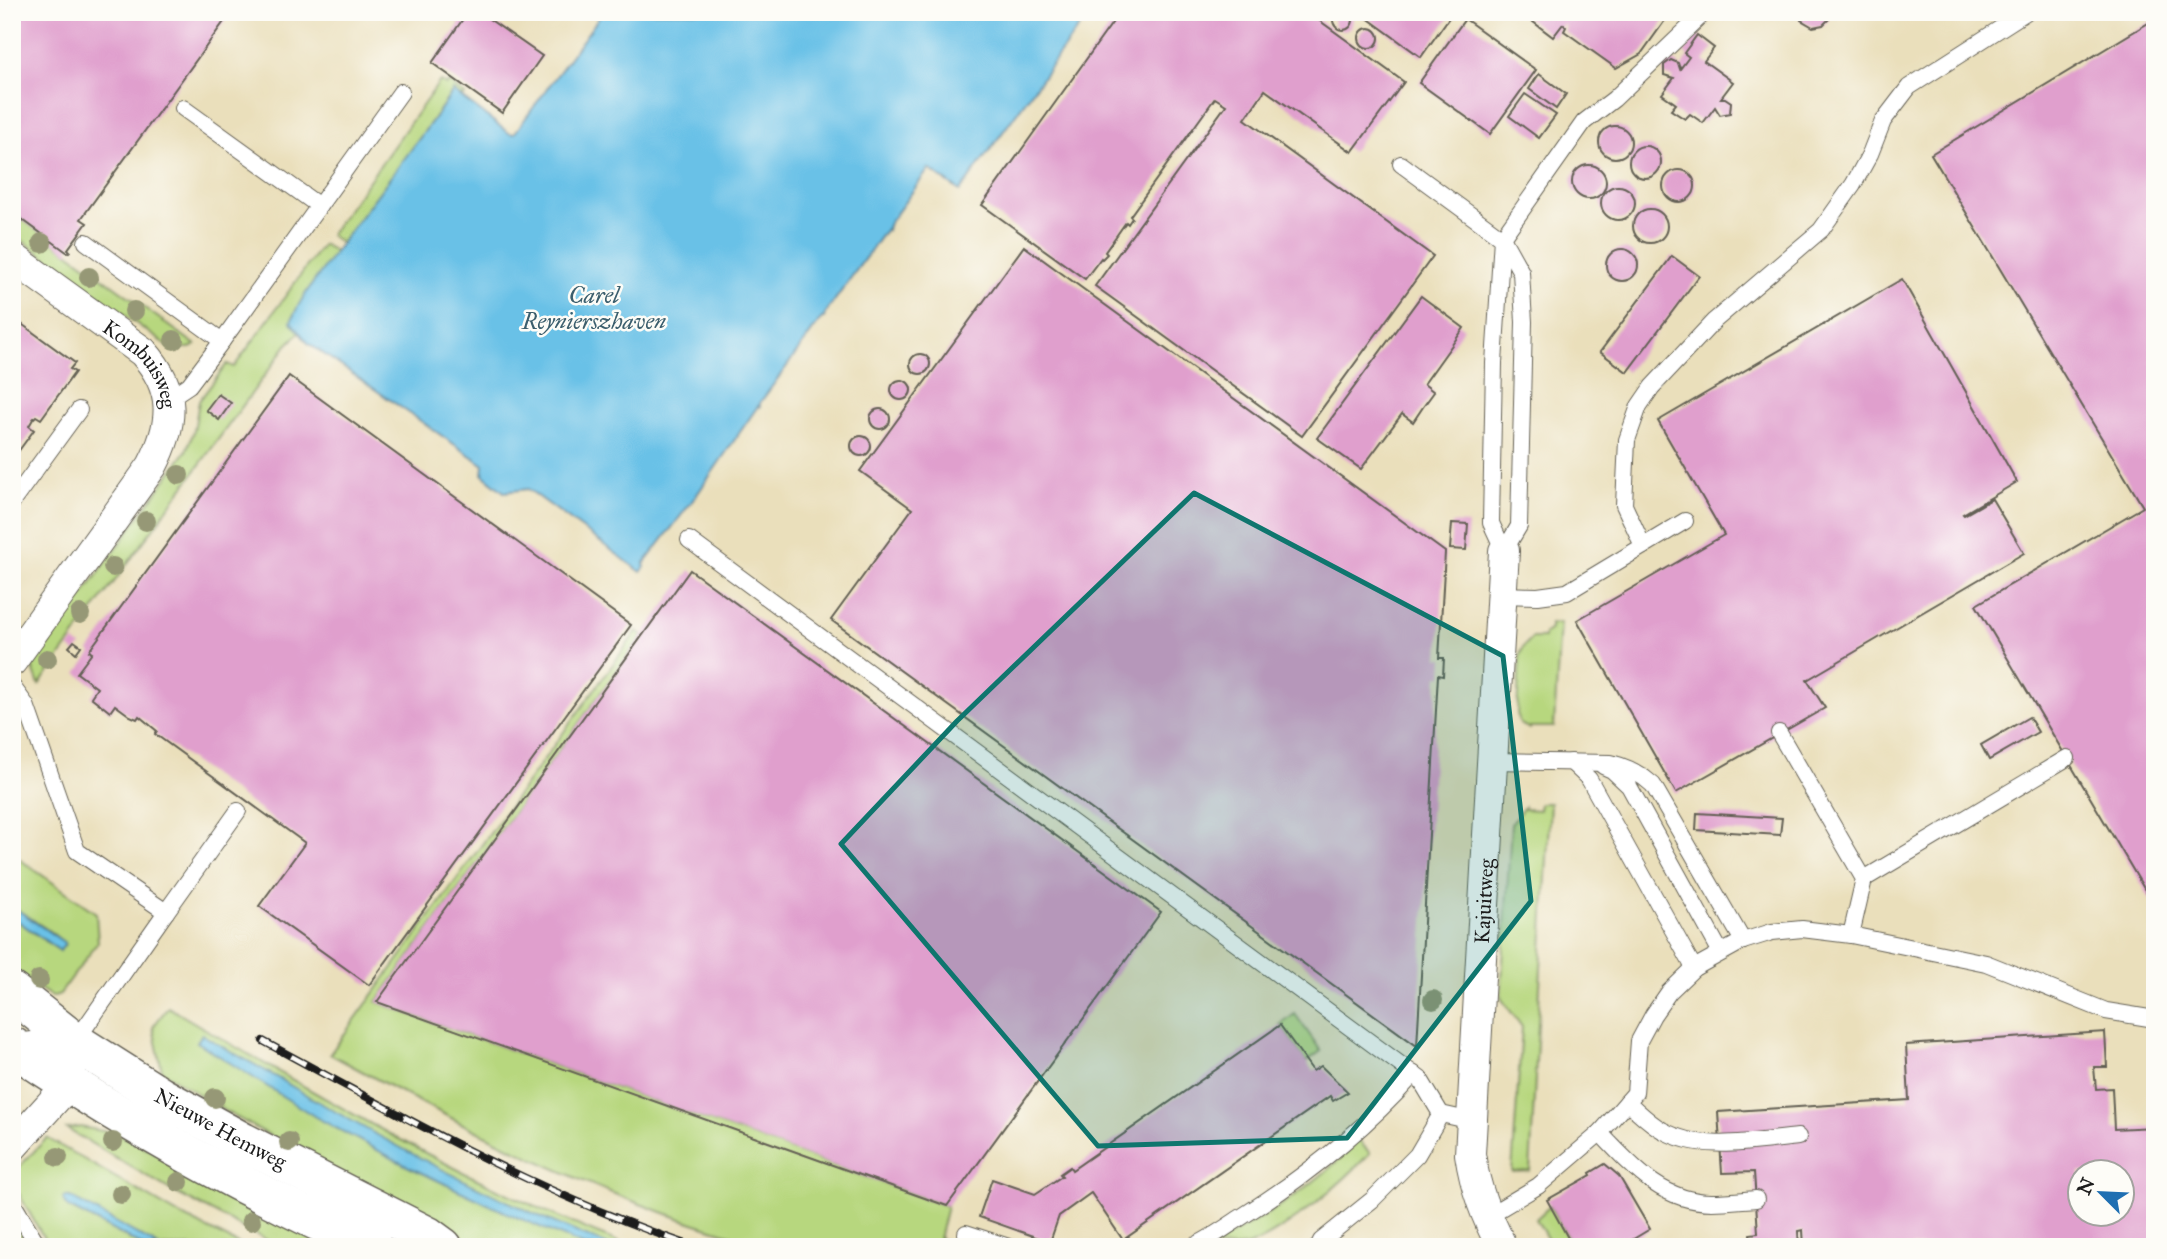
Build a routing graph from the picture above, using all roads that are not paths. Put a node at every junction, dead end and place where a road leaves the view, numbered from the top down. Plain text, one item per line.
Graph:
1 (1704, 12) edge
2 (2026, 12) edge
3 (401, 92) dead end
4 (183, 108) dead end
5 (1401, 164) dead end
6 (318, 206) junction
7 (1502, 238) junction
8 (86, 242) dead end
9 (12, 257) edge
10 (222, 341) junction
11 (168, 400) junction
12 (79, 410) dead end
13 (12, 502) edge
14 (1685, 521) dead end
15 (689, 540) dead end
16 (1643, 546) junction
17 (1504, 551) junction
18 (1501, 595) junction
19 (16, 649) edge
20 (12, 686) edge
21 (1779, 733) dead end
22 (2067, 758) dead end
23 (1493, 761) junction
24 (1571, 762) junction
25 (1596, 762) junction
26 (238, 811) dead end
27 (1864, 878) junction
28 (166, 912) junction
29 (1851, 935) junction
30 (1743, 940) junction
31 (1720, 951) junction
32 (1694, 968) junction
33 (12, 992) edge
34 (2155, 1019) edge
35 (75, 1042) junction
36 (14, 1050) edge
37 (1414, 1074) junction
38 (69, 1084) junction
39 (1627, 1102) junction
40 (1441, 1114) junction
41 (1472, 1121) junction
42 (1600, 1133) junction
43 (1798, 1137) dead end
44 (12, 1147) edge
45 (1756, 1199) dead end
46 (12, 1202) edge
47 (1486, 1217) junction
48 (966, 1233) dead end
49 (39, 1247) edge
50 (373, 1247) edge
51 (443, 1247) edge
52 (1009, 1247) edge
53 (1192, 1247) edge
54 (1318, 1247) edge
55 (1502, 1247) edge

1 - 7 lane
2 - 16 lane
3 - 6 lane
4 - 6 lane
5 - 7 lane
6 - 10 lane
7 - 17 lane
7 - 17 lane
8 - 10 lane
9 - 11 street, Kombuisweg
10 - 11 lane
11 - 19 street, Kombuisweg
12 - 13 lane
14 - 16 lane
15 - 37 lane
16 - 18 lane
17 - 18 street, Kajuitweg
18 - 23 street, Kajuitweg
20 - 28 lane
21 - 27 lane
22 - 27 lane
23 - 24 lane
23 - 41 street, Kajuitweg
24 - 25 lane
24 - 32 lane
25 - 30 lane
25 - 31 lane
26 - 28 lane
27 - 29 lane
28 - 35 lane
29 - 30 lane
29 - 34 lane
30 - 31 lane
31 - 32 lane
32 - 39 lane
33 - 35 main road, Nieuwe Hemweg
35 - 36 street
35 - 38 street
35 - 51 main road, Nieuwe Hemweg
36 - 38 main road, Nieuwe Hemweg
37 - 40 lane
37 - 53 lane
38 - 44 street
38 - 50 main road, Nieuwe Hemweg
39 - 42 lane
39 - 43 lane
40 - 41 lane
40 - 54 lane
41 - 47 street, Kajuitweg
42 - 45 lane
42 - 47 lane
46 - 49 lane
47 - 55 street, Kajuitweg
48 - 52 lane

